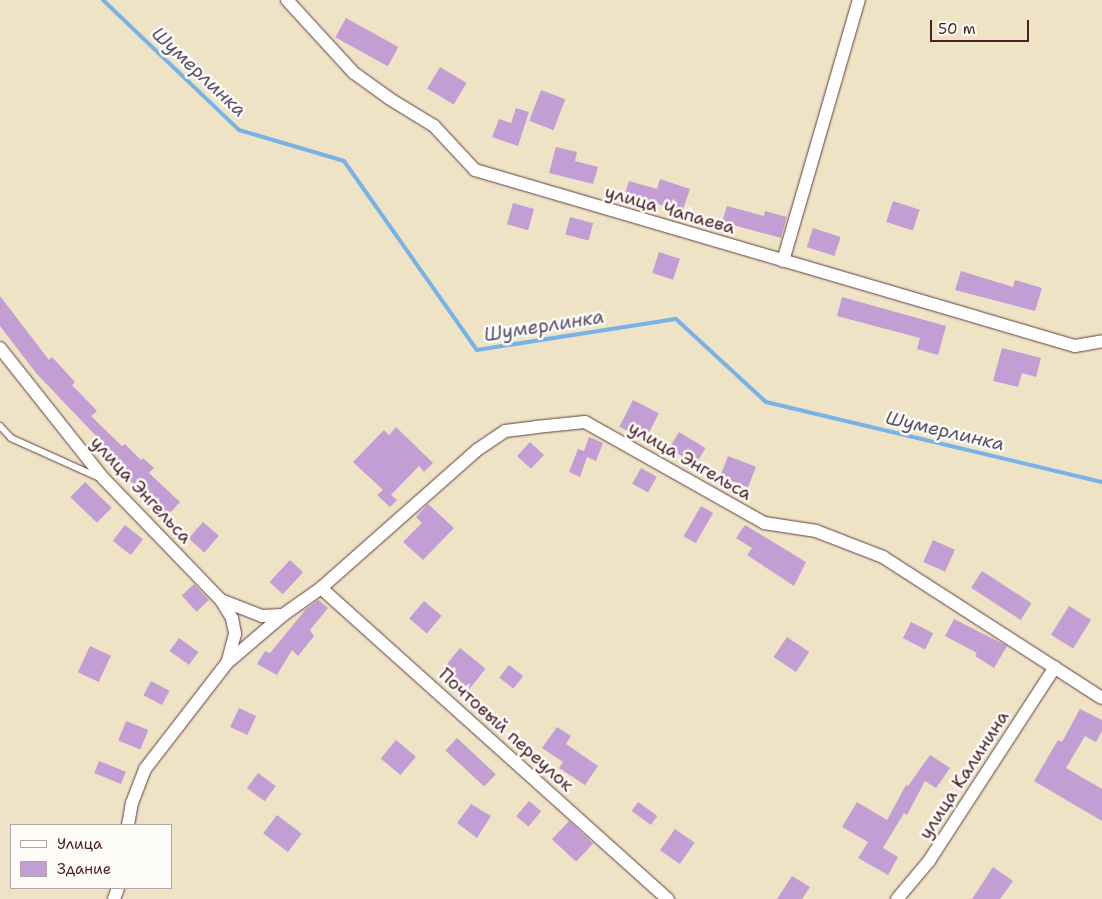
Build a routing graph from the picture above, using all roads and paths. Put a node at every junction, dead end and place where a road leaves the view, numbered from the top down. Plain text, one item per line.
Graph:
1 (287, 0) edge
2 (859, 0) edge
3 (783, 261) junction
4 (1102, 341) edge
5 (0, 348) edge
6 (0, 426) edge
7 (104, 479) junction
8 (321, 588) junction
9 (222, 600) junction
10 (283, 615) junction
11 (227, 663) junction
12 (1055, 667) junction
13 (1100, 693) edge
14 (128, 824) edge
15 (668, 899) edge
16 (897, 899) edge

1 - 3 street, улица Чапаева
2 - 3 street
3 - 4 street, улица Чапаева
5 - 7 street, улица Энгельса
6 - 7 lane
7 - 9 street, улица Энгельса
8 - 10 street, улица Энгельса
8 - 12 street, улица Энгельса
8 - 15 street, Почтовый переулок
9 - 10 street, улица Энгельса
9 - 11 street
10 - 11 street, улица Энгельса
11 - 14 street, улица Энгельса
12 - 13 street, улица Энгельса
12 - 16 street, улица Калинина

